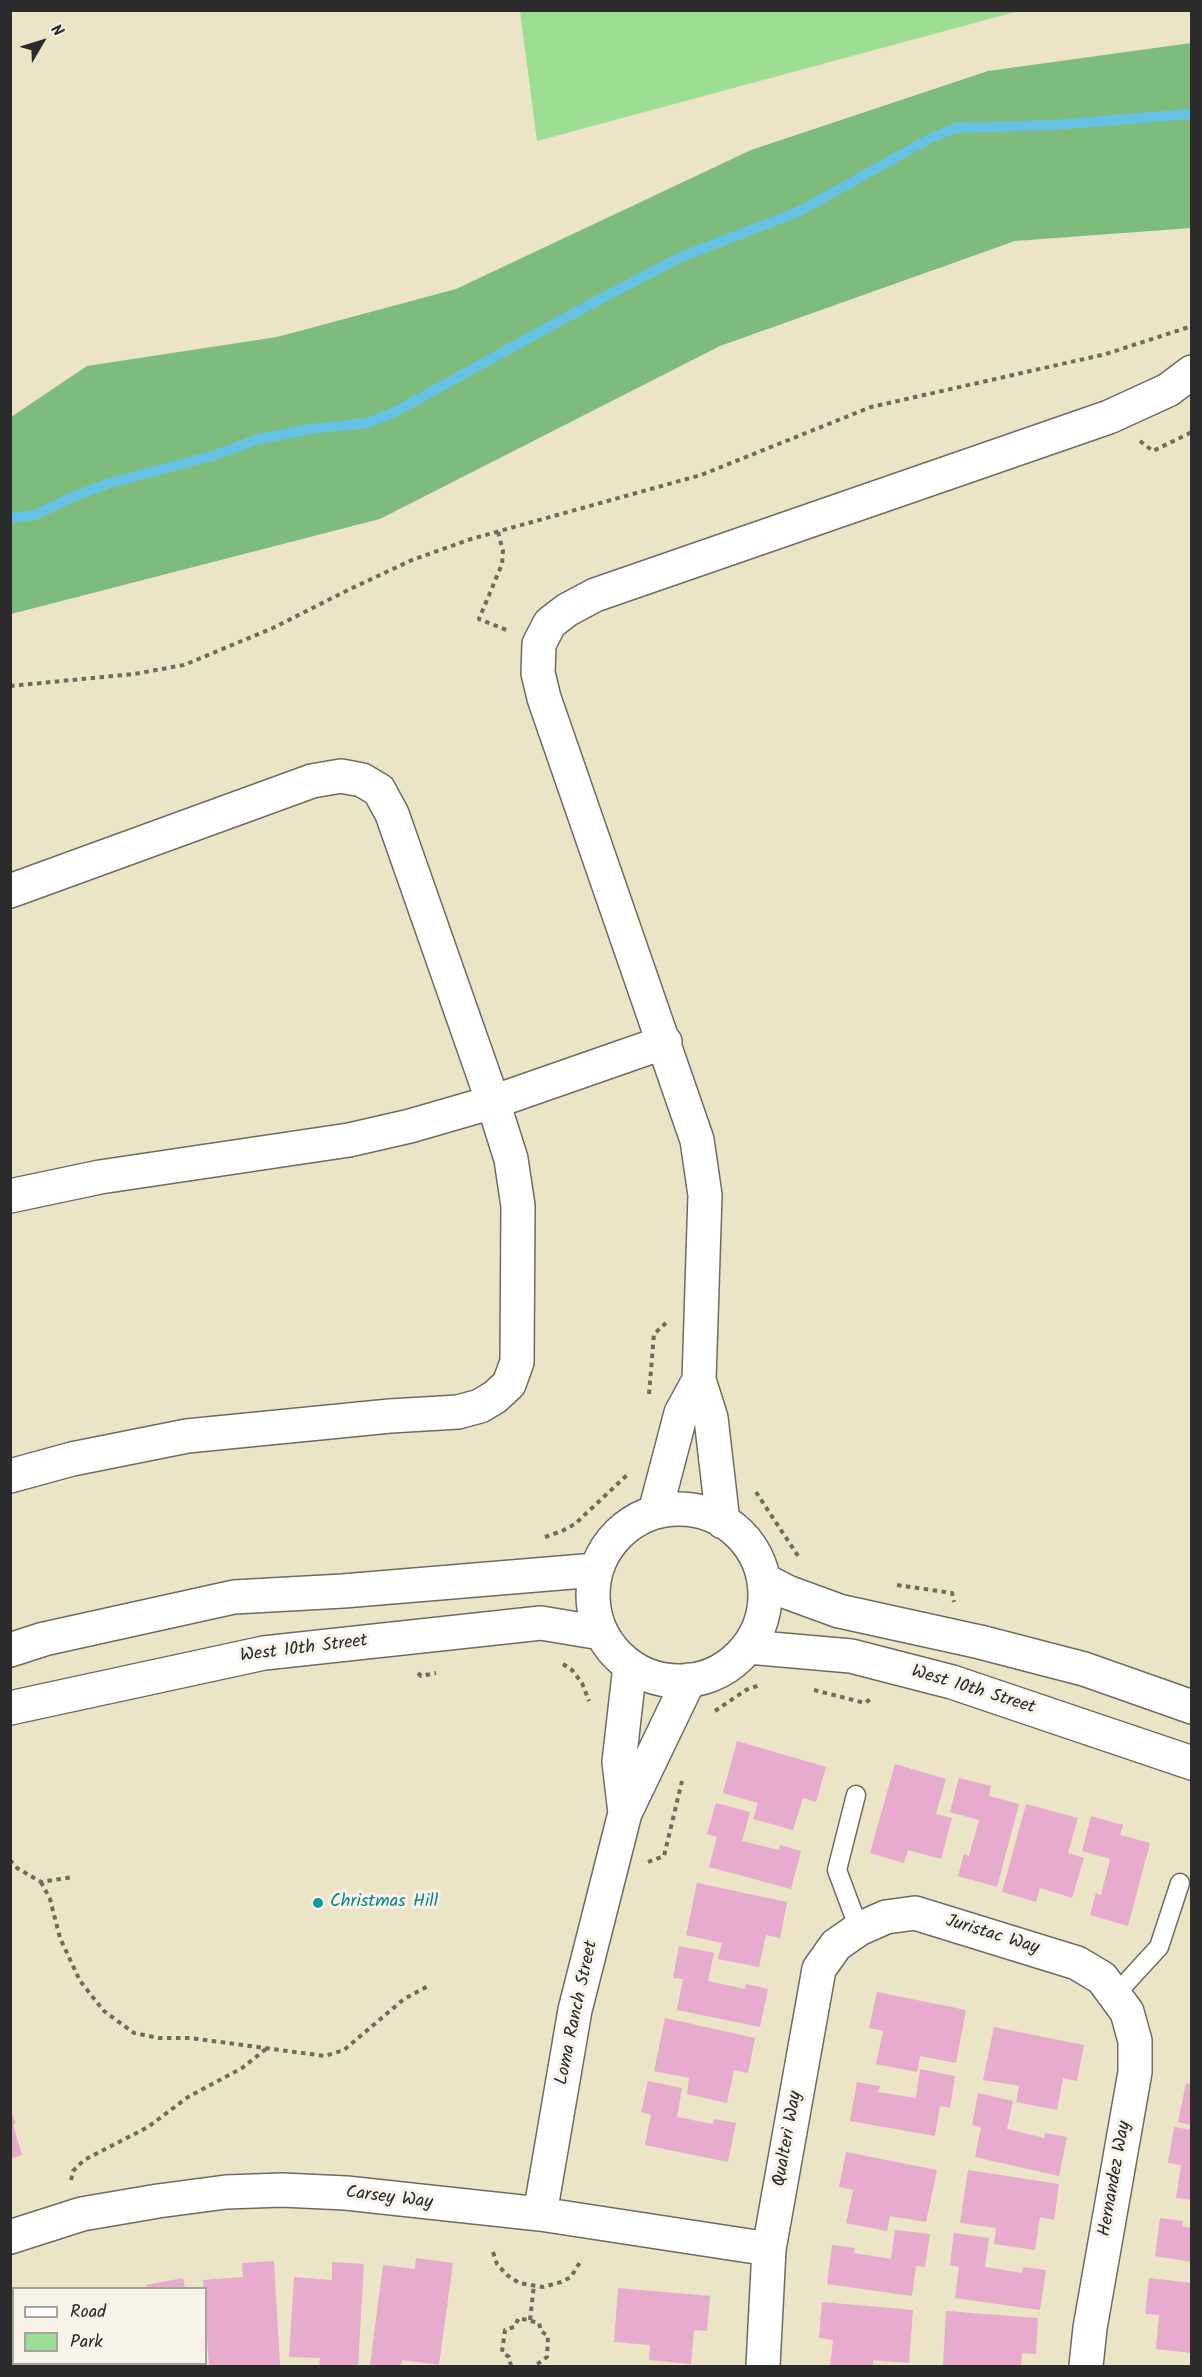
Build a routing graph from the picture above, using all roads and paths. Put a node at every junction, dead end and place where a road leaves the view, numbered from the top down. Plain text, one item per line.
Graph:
1 (1191, 326) edge
2 (1184, 384) edge
3 (1191, 432) edge
4 (1153, 451) dead end
5 (498, 532) junction
6 (479, 619) dead end
7 (10, 686) edge
8 (10, 891) edge
9 (665, 1042) junction
10 (493, 1102) junction
11 (10, 1196) edge
12 (654, 1334) dead end
13 (699, 1380) junction
14 (649, 1397) dead end
15 (631, 1467) dead end
16 (10, 1476) edge
17 (753, 1486) dead end
18 (655, 1512) junction
19 (723, 1522) junction
20 (536, 1538) dead end
21 (805, 1563) dead end
22 (596, 1570) junction
23 (764, 1580) junction
24 (893, 1584) dead end
25 (952, 1593) dead end
26 (601, 1633) junction
27 (748, 1647) junction
28 (10, 1650) edge
29 (556, 1660) dead end
30 (630, 1666) junction
31 (444, 1671) dead end
32 (421, 1676) dead end
33 (689, 1680) junction
34 (764, 1684) dead end
35 (803, 1688) dead end
36 (865, 1703) dead end
37 (590, 1706) dead end
38 (1191, 1707) edge
39 (10, 1708) edge
40 (708, 1717) dead end
41 (1191, 1763) edge
42 (683, 1775) dead end
43 (856, 1795) dead end
44 (625, 1813) junction
45 (664, 1856) dead end
46 (10, 1860) edge
47 (73, 1877) dead end
48 (41, 1881) junction
49 (1180, 1882) dead end
50 (859, 1929) junction
51 (430, 1985) dead end
52 (1115, 1995) junction
53 (267, 2049) junction
54 (70, 2184) dead end
55 (540, 2214) junction
56 (10, 2237) edge
57 (769, 2249) junction
58 (493, 2252) dead end
59 (580, 2262) dead end
60 (534, 2285) junction
61 (530, 2321) junction
62 (512, 2367) edge
63 (535, 2367) edge
64 (763, 2367) edge
65 (1086, 2367) edge

1 - 5 path
2 - 9 street
3 - 4 path
5 - 6 path
5 - 7 path
8 - 10 street
9 - 10 street
9 - 13 street
10 - 11 street
10 - 16 street
12 - 14 path
13 - 18 street
13 - 19 street
15 - 20 path
17 - 21 path
18 - 19 street
18 - 22 street
19 - 23 street
22 - 26 street
22 - 28 street
23 - 27 street
23 - 38 street
24 - 25 path
26 - 30 street
26 - 39 street, West 10th Street
27 - 33 street
27 - 41 street, West 10th Street
29 - 37 path
30 - 33 street
30 - 44 street, Loma Ranch Street
31 - 32 path
33 - 44 street, Loma Ranch Street
34 - 40 path
35 - 36 path
42 - 45 path
43 - 50 lane
44 - 55 street, Loma Ranch Street
46 - 48 path
47 - 48 path
48 - 53 path
49 - 52 lane
50 - 52 street, Juristac Way
50 - 57 street, Qualteri Way
51 - 53 path
52 - 65 street, Hernandez Way
53 - 54 path
55 - 56 street, Carsey Way
55 - 57 street, Carsey Way
57 - 64 street, Qualteri Way
58 - 60 path
59 - 60 path
60 - 61 path
61 - 62 path
61 - 63 path

